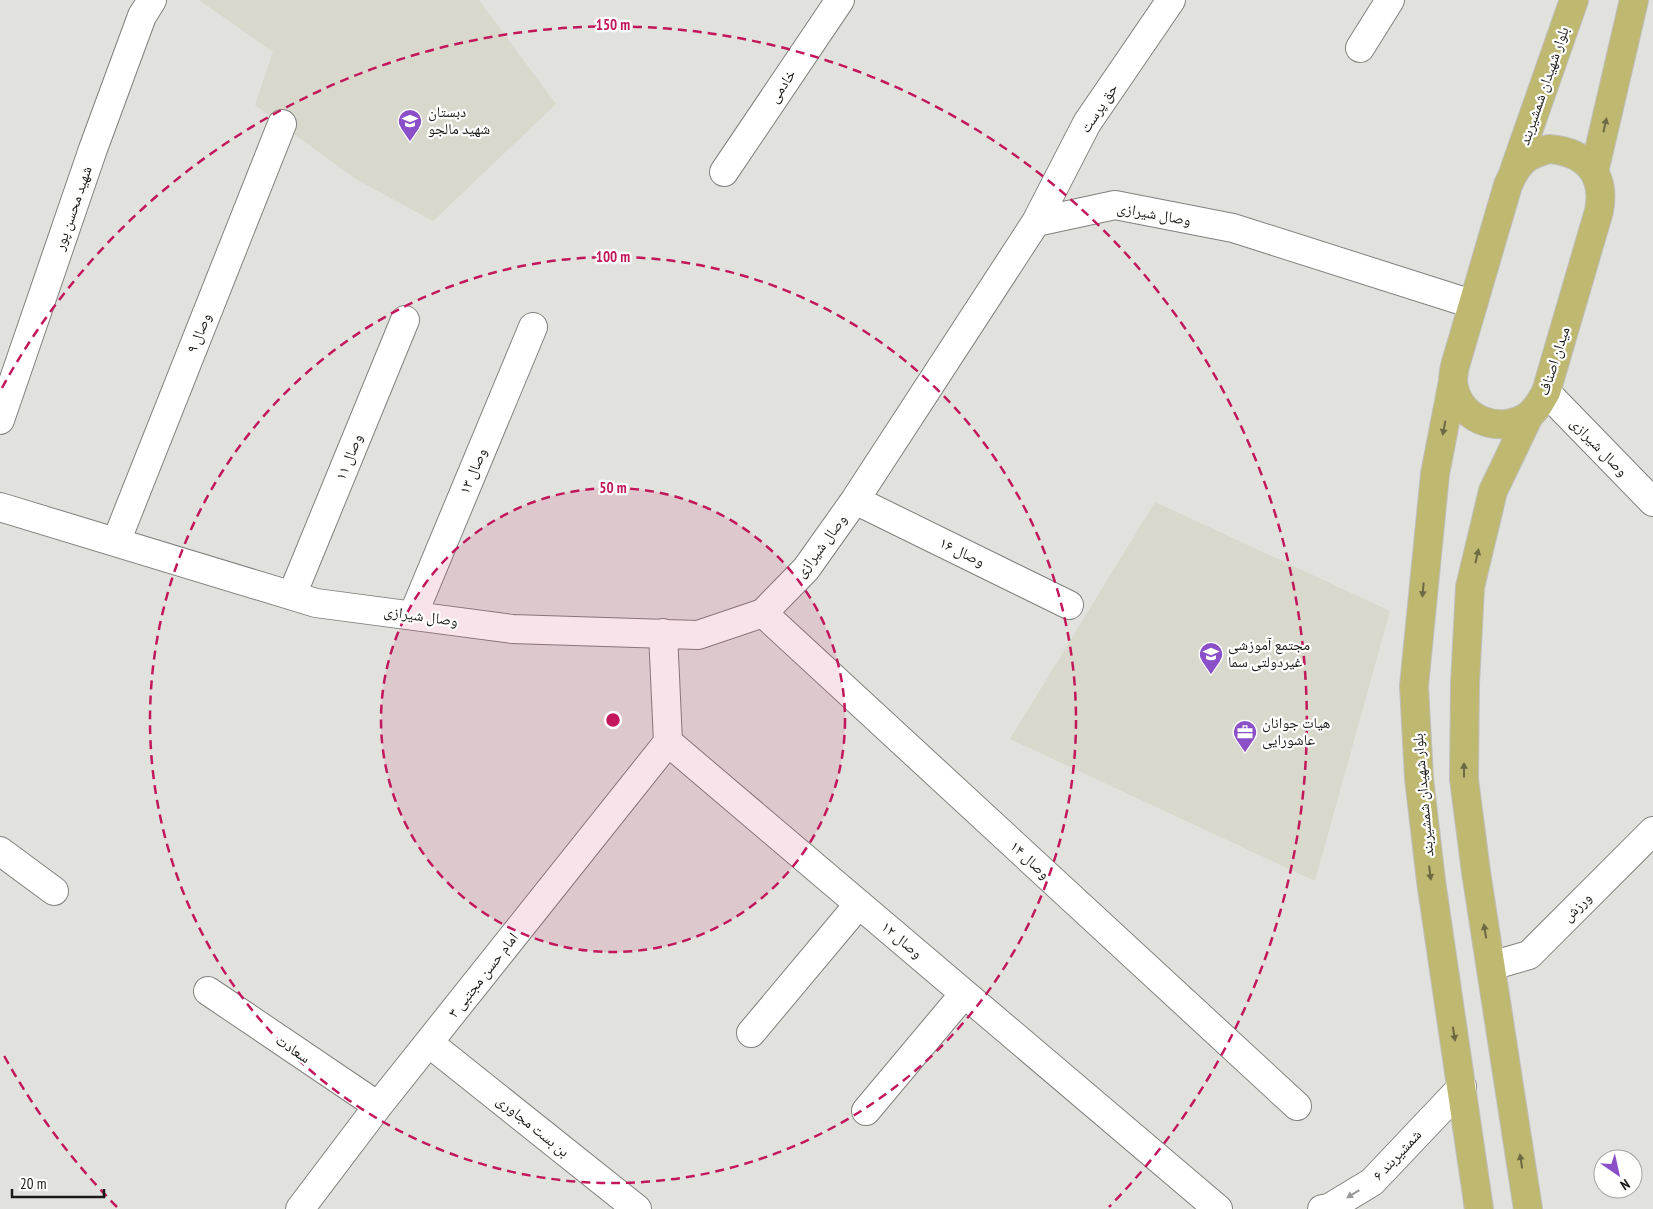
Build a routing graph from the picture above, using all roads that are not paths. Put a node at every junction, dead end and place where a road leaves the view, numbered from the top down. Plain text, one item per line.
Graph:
1 (152, 0) edge
2 (840, 0) edge
3 (1171, 0) edge
4 (1390, 0) edge
5 (1574, 0) edge
6 (1634, 0) edge
7 (1360, 48) dead end
8 (282, 124) dead end
9 (1514, 171) junction
10 (724, 172) dead end
11 (1594, 172) junction
12 (1036, 222) junction
13 (1472, 304) junction
14 (405, 320) dead end
15 (533, 327) dead end
16 (1453, 381) junction
17 (1546, 392) junction
18 (1529, 416) junction
19 (0, 420) edge
20 (855, 500) junction
21 (1653, 502) edge
22 (0, 507) edge
23 (116, 542) junction
24 (292, 595) junction
25 (1069, 605) dead end
26 (763, 613) junction
27 (413, 615) junction
28 (664, 633) junction
29 (668, 742) junction
30 (1653, 831) edge
31 (0, 851) edge
32 (54, 891) dead end
33 (860, 904) junction
34 (1491, 966) junction
35 (208, 992) dead end
36 (964, 994) junction
37 (751, 1033) dead end
38 (429, 1043) junction
39 (1462, 1086) junction
40 (378, 1106) junction
41 (1297, 1106) dead end
42 (866, 1111) dead end
43 (300, 1209) edge
44 (637, 1209) edge
45 (1218, 1209) edge
46 (1322, 1209) edge
47 (1479, 1209) edge
48 (1528, 1209) edge

1 - 19 street, شهید محسن پور
2 - 10 street, خادمی
3 - 12 street, حق پرست
4 - 7 street
5 - 9 main road, بلوار شهیدان شمشیربند
11 -> 6 main road
8 - 23 street, وصال ۹
9 - 11 main road
9 - 13 main road
11 - 17 main road, میدان اصناف
12 - 13 street, وصال شیرازی
12 - 20 street, وصال شیرازی
13 - 16 main road
14 - 24 street, وصال ۱۱
15 - 27 street, وصال ۱۳
16 - 18 main road
16 -> 39 main road, بلوار شهیدان شمشیربند
17 - 18 main road, میدان اصناف
17 - 21 street, وصال شیرازی
34 -> 18 main road
20 - 25 street, وصال ۱۶
20 - 26 street, وصال شیرازی
22 - 23 street, وصال شیرازی
23 - 24 street, وصال شیرازی
24 - 27 street, وصال شیرازی
26 - 28 street, وصال شیرازی
26 - 41 street, وصال ۱۴
27 - 28 street, وصال شیرازی
28 - 29 street
29 - 33 street, وصال ۱۲
29 - 38 street, امام حسن مجتبی ۳
30 - 34 street, ورزش
31 - 32 street
33 - 36 street, وصال ۱۲
33 - 37 street
48 -> 34 main road
35 - 40 street, سعادت
36 - 42 street
36 - 45 street, وصال ۱۲
38 - 40 street, امام حسن مجتبی ۳
38 - 44 street, بن بست مجاوری
39 -> 46 street, شمشیربند ۶
39 - 47 main road, بلوار شهیدان شمشیربند
40 - 43 street, امام حسن مجتبی ۳

